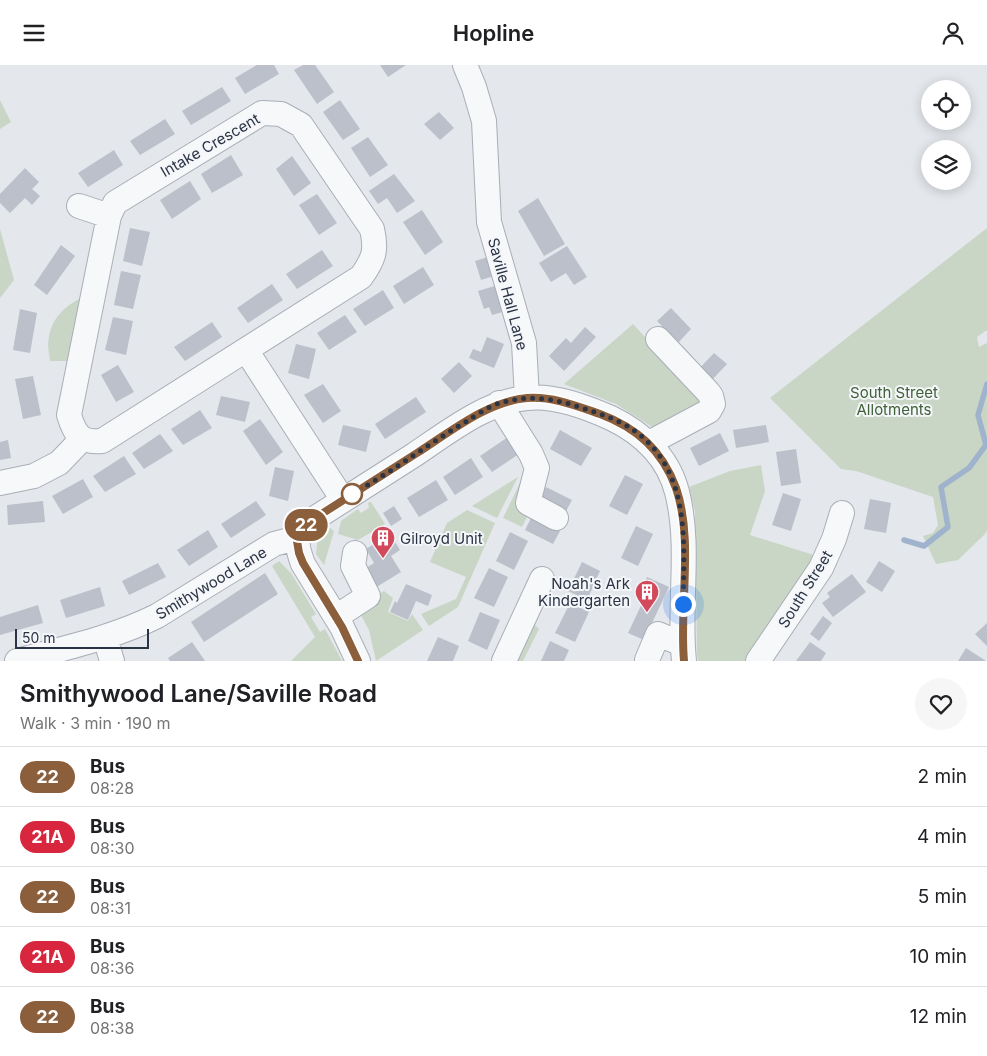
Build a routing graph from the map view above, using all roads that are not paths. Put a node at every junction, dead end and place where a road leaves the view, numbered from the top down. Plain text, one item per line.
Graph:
1 (465, 65) edge
2 (79, 207) dead end
3 (109, 216) junction
4 (658, 339) dead end
5 (246, 351) junction
6 (535, 398) junction
7 (499, 403) junction
8 (82, 439) junction
9 (649, 443) junction
10 (0, 483) edge
11 (343, 500) junction
12 (842, 513) dead end
13 (556, 518) dead end
14 (297, 541) junction
15 (355, 553) dead end
16 (542, 579) dead end
17 (336, 617) junction
18 (105, 637) junction
19 (683, 653) edge
20 (647, 660) edge
21 (17, 661) edge
22 (112, 661) edge
23 (358, 661) edge
24 (504, 661) edge
25 (758, 661) edge

1 - 6 street, Saville Hall Lane
2 - 3 street
3 - 5 street, Intake Crescent
3 - 8 street, Intake Crescent
4 - 9 street
5 - 8 street, Intake Crescent
5 - 11 street
6 - 7 street
6 - 9 street
7 - 11 street
7 - 13 street
8 - 10 street
9 - 19 street
11 - 14 street
12 - 25 street, South Street
14 - 17 street
14 - 18 street, Smithywood Lane
15 - 17 street
16 - 24 street
17 - 23 street
18 - 21 street, Smithywood Lane
18 - 22 street
19 - 20 street

